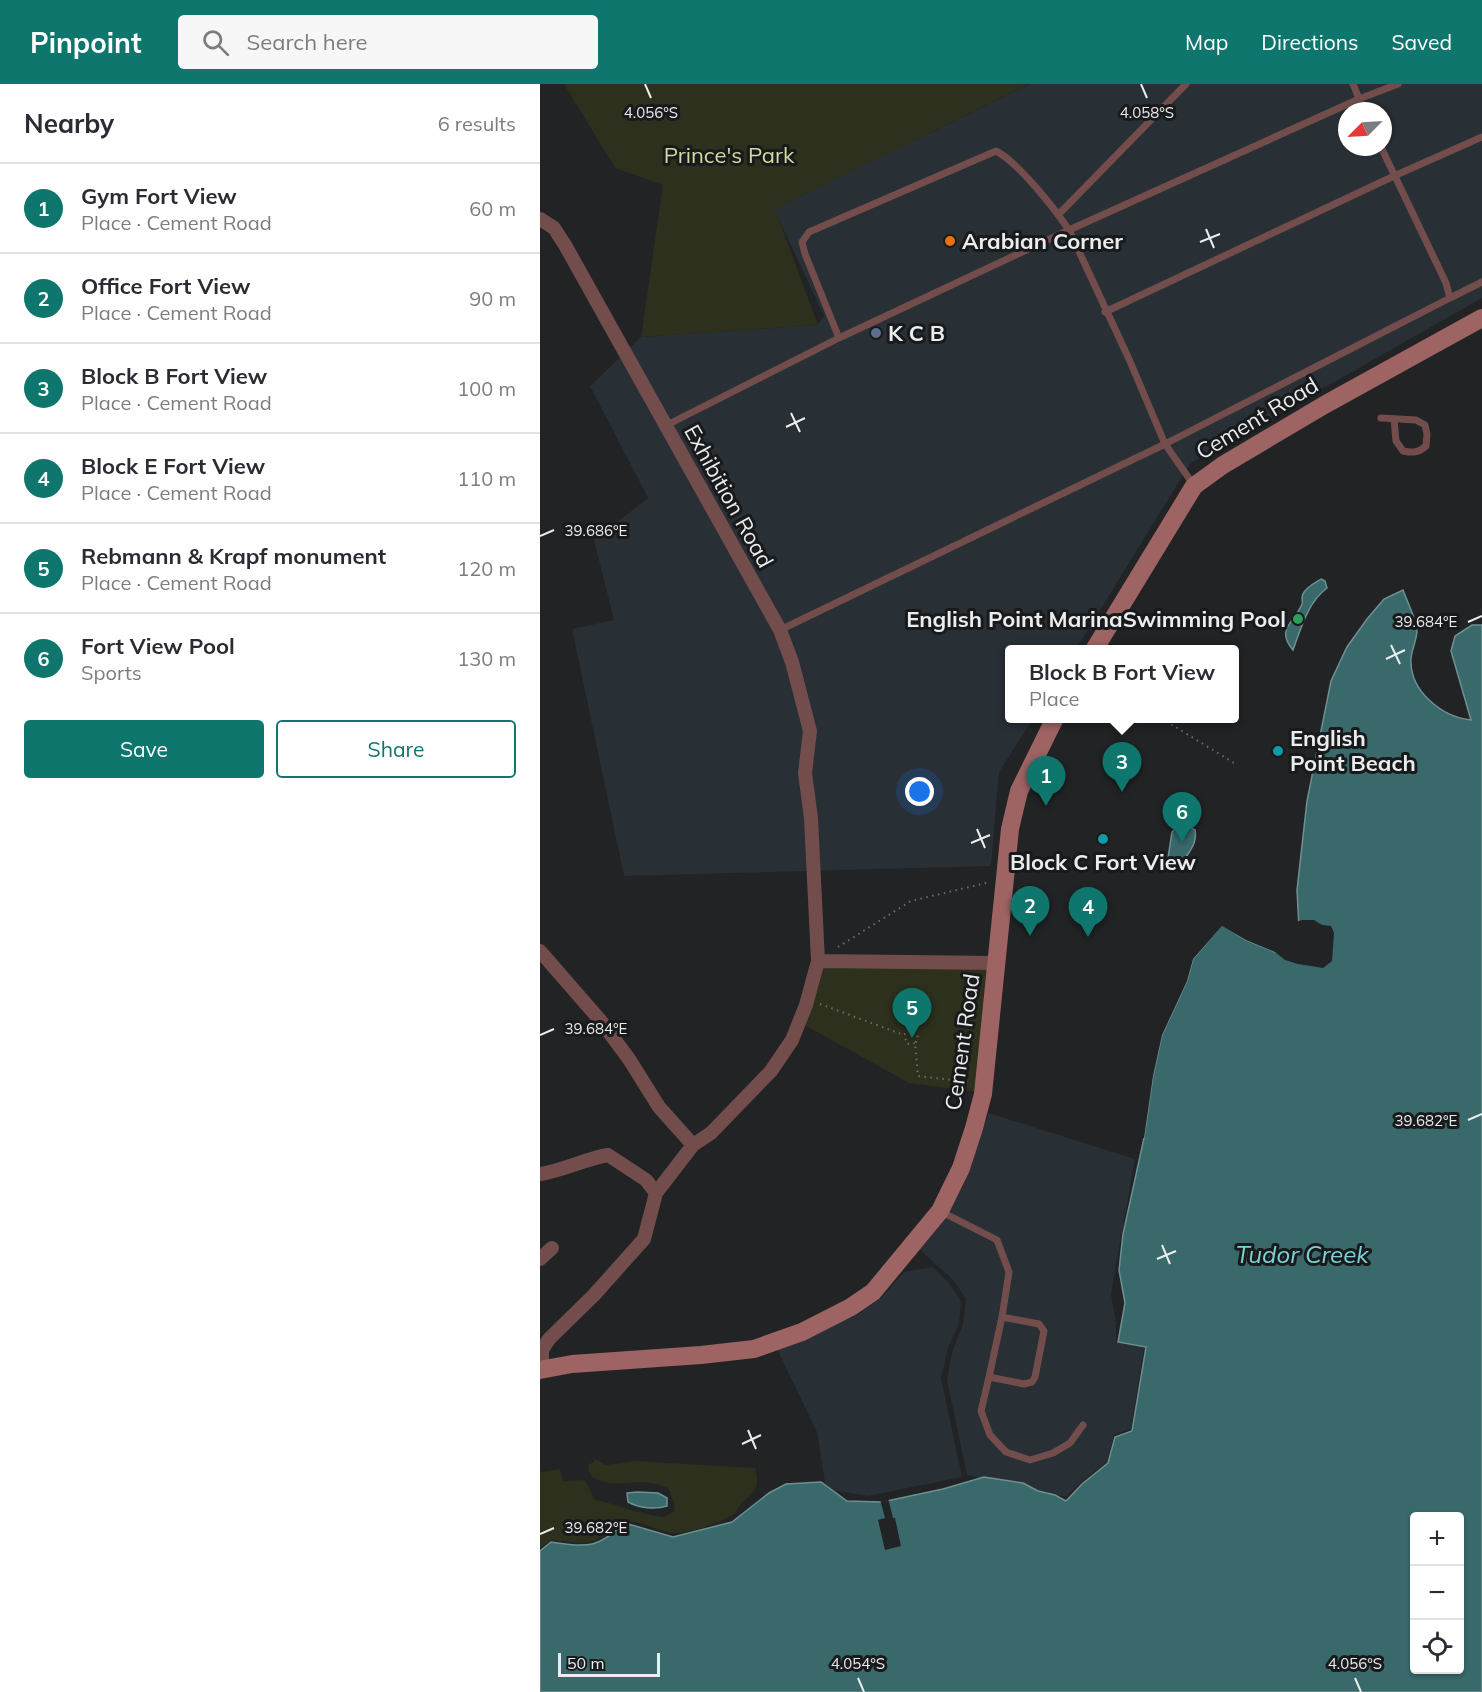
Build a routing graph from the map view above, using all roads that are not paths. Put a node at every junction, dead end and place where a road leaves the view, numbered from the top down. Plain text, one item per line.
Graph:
1 (1186, 84) edge
2 (1353, 84) edge
3 (1398, 84) edge
4 (1359, 99) junction
5 (1360, 102) edge
6 (1482, 137) edge
7 (1385, 156) edge
8 (1394, 176) junction
9 (1059, 215) junction
10 (540, 219) edge
11 (1069, 230) junction
12 (1482, 282) edge
13 (1450, 298) junction
14 (1105, 312) junction
15 (1482, 318) edge
16 (839, 338) junction
17 (1381, 418) dead end
18 (1394, 419) junction
19 (665, 426) junction
20 (1165, 444) junction
21 (1194, 486) junction
22 (780, 630) junction
23 (1097, 645) edge
24 (1052, 723) edge
25 (540, 951) edge
26 (818, 961) junction
27 (998, 963) junction
28 (693, 1146) junction
29 (540, 1174) edge
30 (656, 1193) junction
31 (940, 1211) junction
32 (552, 1248) dead end
33 (540, 1259) edge
34 (1002, 1317) junction
35 (541, 1349) edge
36 (541, 1369) edge
37 (989, 1377) junction
38 (1083, 1425) dead end

1 - 9 lane
2 - 4 lane
3 - 4 lane
4 - 5 lane
4 - 11 lane
6 - 8 lane
7 - 8 lane
8 - 13 lane
8 - 14 lane
9 - 11 lane
9 - 16 lane
10 - 19 street, Exhibition Road
11 - 14 lane
11 - 16 lane
12 - 13 lane
13 - 20 lane
14 - 20 lane
15 - 21 main road, Cement Road
16 - 19 lane
17 - 18 lane
18 - 18 lane
19 - 22 street, Exhibition Road
20 - 21 lane
20 - 22 lane
21 - 23 main road, Cement Road
22 - 26 street, Exhibition Road
24 - 27 main road, Cement Road
25 - 28 street
26 - 27 street
26 - 28 street, Exhibition Road
27 - 31 main road, Cement Road
28 - 30 street, Exhibition Road
29 - 30 street
30 - 35 street
31 - 34 lane
31 - 36 main road, Cement Road
32 - 33 street
34 - 37 lane
34 - 37 lane
35 - 36 street
37 - 38 lane

